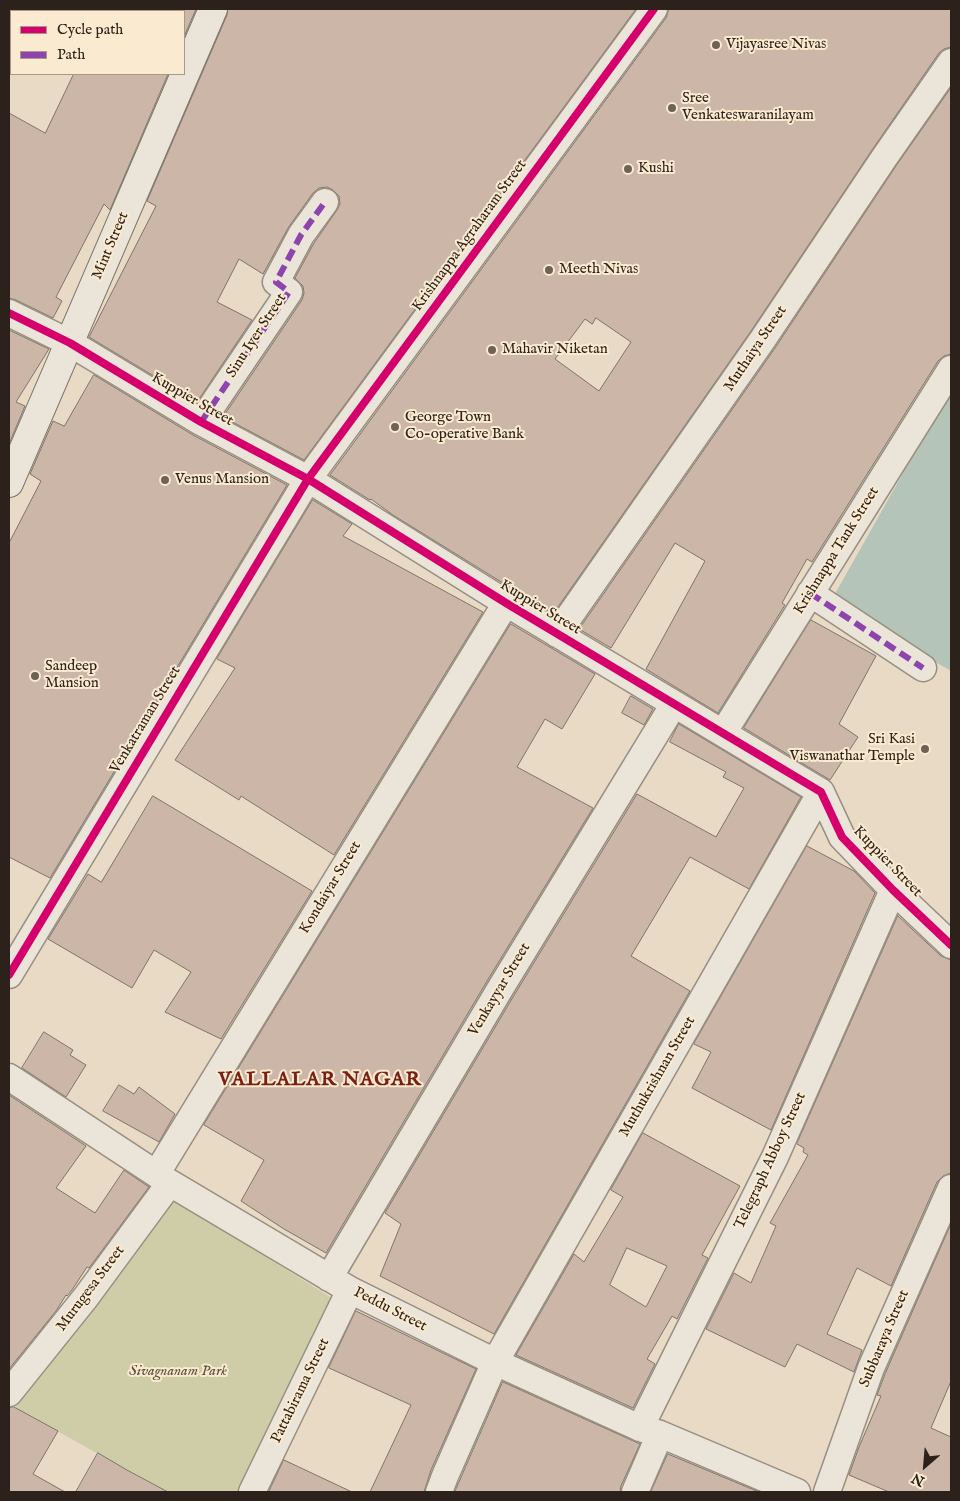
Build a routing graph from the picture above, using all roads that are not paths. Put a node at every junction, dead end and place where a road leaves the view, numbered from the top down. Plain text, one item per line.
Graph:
1 (213, 9) edge
2 (654, 9) edge
3 (951, 62) edge
4 (185, 74) edge
5 (185, 75) edge
6 (325, 202) dead end
7 (9, 313) edge
8 (70, 343) junction
9 (951, 369) edge
10 (202, 422) junction
11 (308, 479) junction
12 (9, 483) edge
13 (810, 593) junction
14 (506, 603) junction
15 (557, 634) junction
16 (923, 668) dead end
17 (674, 704) junction
18 (723, 733) junction
19 (821, 792) junction
20 (893, 890) junction
21 (951, 945) edge
22 (9, 976) edge
23 (9, 1077) edge
24 (163, 1178) junction
25 (951, 1188) edge
26 (340, 1284) junction
27 (496, 1362) junction
28 (9, 1394) edge
29 (650, 1431) junction
30 (252, 1492) edge
31 (439, 1492) edge
32 (635, 1492) edge
33 (797, 1492) edge
34 (827, 1492) edge

1 - 4 street, Mint Street
2 - 11 street, Krishnappa Agraharam Street
3 - 15 street, Muthaiya Street
5 - 8 street, Mint Street
6 - 10 street, Sinu Iyer Street
7 - 8 street, Kuppier Street
8 - 10 street, Kuppier Street
8 - 12 street, Mint Street
9 - 13 street, Krishnappa Tank Street
10 - 11 street, Kuppier Street
11 - 14 street, Kuppier Street
11 - 22 street, Venkatraman Street
13 - 16 street
13 - 18 street, Krishnappa Tank Street
14 - 15 street, Kuppier Street
14 - 24 street, Kondaiyar Street
15 - 17 street, Kuppier Street
17 - 18 street, Kuppier Street
17 - 26 street, Venkayyar Street
18 - 19 street, Kuppier Street
19 - 20 street, Kuppier Street
19 - 27 street, Muthukrishnan Street
20 - 21 street, Kuppier Street
20 - 29 street, Telegraph Abboy Street
23 - 24 street, Peddu Street
24 - 26 street, Peddu Street
24 - 28 street, Murugesa Street
25 - 34 street, Subbaraya Street
26 - 27 street, Peddu Street
26 - 30 street, Pattabirama Street
27 - 29 street, Peddu Street
27 - 31 street, Muthukrishnan Street
29 - 32 street, Telegraph Abboy Street
29 - 33 street, Peddu Street

